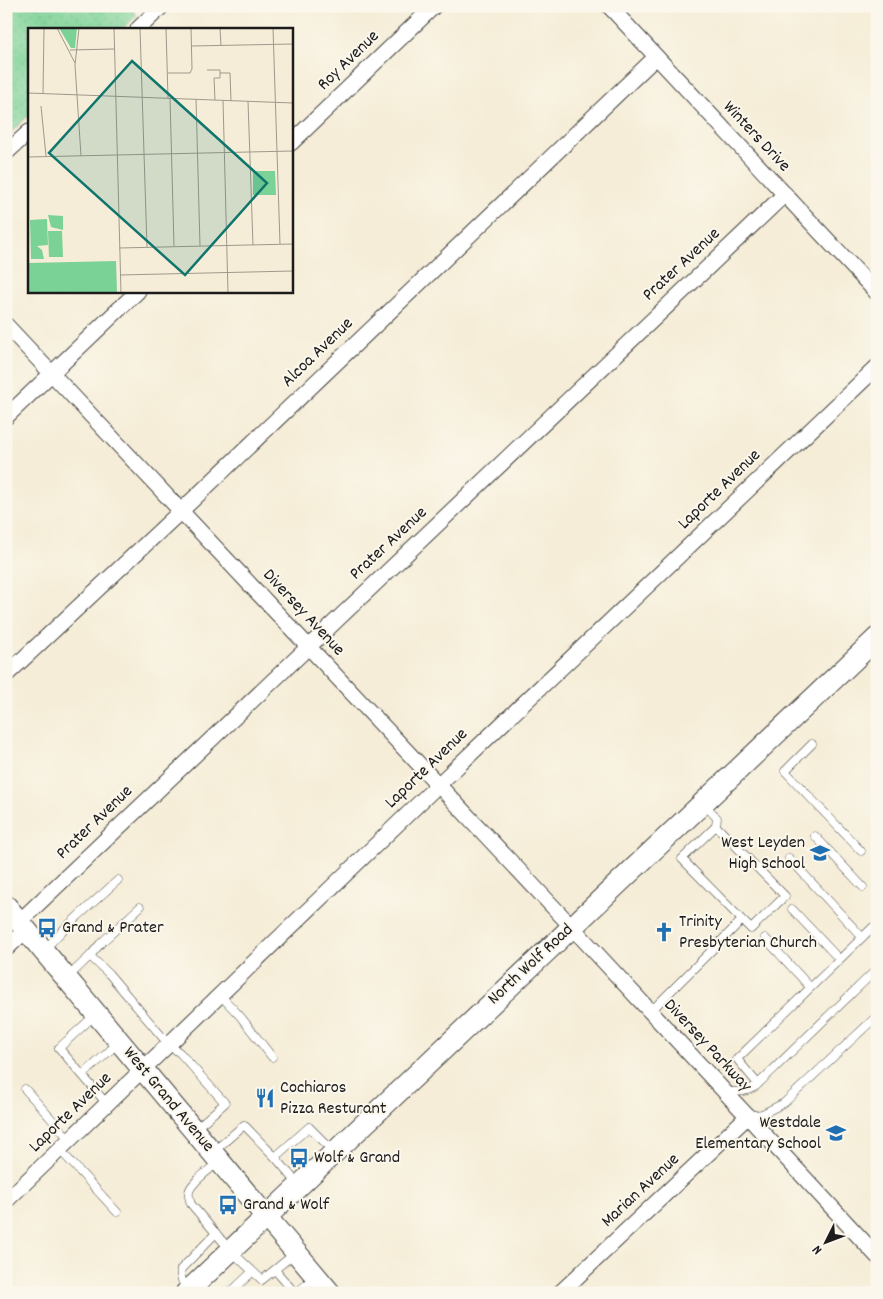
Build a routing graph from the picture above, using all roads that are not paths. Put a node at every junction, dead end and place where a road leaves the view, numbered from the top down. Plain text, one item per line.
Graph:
1 (162, 6) edge
2 (434, 6) edge
3 (609, 6) edge
4 (139, 28) edge
5 (656, 57) junction
6 (28, 133) edge
7 (292, 143) edge
8 (6, 153) edge
9 (785, 194) junction
10 (137, 292) edge
11 (877, 293) edge
12 (6, 325) edge
13 (877, 367) edge
14 (52, 374) junction
15 (6, 417) edge
16 (180, 511) junction
17 (877, 638) edge
18 (308, 646) junction
19 (6, 675) edge
20 (812, 744) dead end
21 (438, 784) junction
22 (703, 802) junction
23 (716, 826) junction
24 (815, 836) dead end
25 (861, 851) dead end
26 (789, 858) dead end
27 (118, 880) dead end
28 (863, 886) dead end
29 (140, 907) dead end
30 (792, 909) dead end
31 (17, 919) edge
32 (742, 920) junction
33 (572, 927) junction
34 (873, 927) dead end
35 (862, 937) junction
36 (765, 938) dead end
37 (6, 949) edge
38 (43, 950) junction
39 (90, 956) junction
40 (839, 959) junction
41 (877, 970) edge
42 (66, 978) junction
43 (810, 987) junction
44 (220, 995) junction
45 (650, 1012) junction
46 (96, 1014) junction
47 (877, 1016) edge
48 (119, 1042) junction
49 (169, 1044) junction
50 (272, 1057) dead end
51 (142, 1070) junction
52 (82, 1075) junction
53 (758, 1084) junction
54 (25, 1089) dead end
55 (725, 1092) junction
56 (107, 1104) junction
57 (748, 1116) junction
58 (194, 1130) junction
59 (65, 1145) junction
60 (334, 1152) junction
61 (216, 1157) junction
62 (275, 1157) junction
63 (299, 1185) junction
64 (6, 1201) edge
65 (117, 1212) dead end
66 (266, 1216) junction
67 (216, 1233) junction
68 (230, 1250) junction
69 (296, 1252) junction
70 (877, 1256) edge
71 (275, 1270) junction
72 (252, 1272) junction
73 (316, 1276) junction
74 (262, 1280) junction
75 (268, 1288) dead end
76 (188, 1292) edge
77 (230, 1293) edge
78 (296, 1293) edge
79 (330, 1293) edge
80 (560, 1293) edge

1 - 4 street
2 - 7 street, Roy Avenue
3 - 5 street, Winters Drive
5 - 9 street, Winters Drive
5 - 16 street, Alcoa Avenue
6 - 8 street
9 - 11 street, Winters Drive
9 - 18 street, Prater Avenue
10 - 14 street
12 - 14 street, Diversey Avenue
13 - 21 street, Laporte Avenue
14 - 15 street
14 - 16 street, Diversey Avenue
16 - 18 street, Diversey Avenue
16 - 19 street, Alcoa Avenue
17 - 22 main road, North Wolf Road
18 - 21 street, Diversey Avenue
18 - 31 street, Prater Avenue
20 - 25 lane
21 - 33 street, Diversey Avenue
21 - 44 street, Laporte Avenue
22 - 23 lane
22 - 33 main road, North Wolf Road
23 - 32 lane
23 - 32 lane
24 - 28 lane
26 - 35 lane
27 - 38 lane
29 - 39 lane
30 - 40 lane
31 - 37 street, Prater Avenue
31 - 38 main road, West Grand Avenue
32 - 45 lane
33 - 45 street, Diversey Parkway
33 - 60 main road, North Wolf Road
34 - 35 lane
35 - 40 lane
36 - 43 lane
38 - 42 main road, West Grand Avenue
39 - 42 lane
39 - 49 lane
40 - 43 lane
41 - 53 lane
42 - 46 main road, West Grand Avenue
43 - 53 lane
44 - 49 street, Laporte Avenue
44 - 50 lane
45 - 55 street, Diversey Parkway
46 - 48 main road, West Grand Avenue
46 - 52 lane
47 - 57 lane
48 - 51 main road, West Grand Avenue
48 - 52 lane
49 - 51 street, Laporte Avenue
49 - 58 lane
51 - 56 street, Laporte Avenue
51 - 58 main road, West Grand Avenue
52 - 56 lane
53 - 55 lane
54 - 59 lane
55 - 57 street, Diversey Parkway
56 - 59 street, Laporte Avenue
57 - 70 street, Diversey Parkway
57 - 80 street, Marian Avenue
58 - 61 main road, West Grand Avenue
59 - 64 street, Laporte Avenue
59 - 65 lane
60 - 62 lane
60 - 63 main road, North Wolf Road
61 - 62 lane
61 - 66 main road, West Grand Avenue
61 - 67 lane
62 - 63 lane
63 - 66 main road, North Wolf Road
66 - 68 main road, North Wolf Road
66 - 69 main road, West Grand Avenue
67 - 68 lane
67 - 76 lane
68 - 72 lane
68 - 76 main road, North Wolf Road
69 - 71 lane
69 - 73 main road, West Grand Avenue
71 - 74 lane
71 - 78 lane
72 - 74 lane
72 - 77 lane
73 - 78 lane
73 - 79 main road, West Grand Avenue
74 - 75 lane

